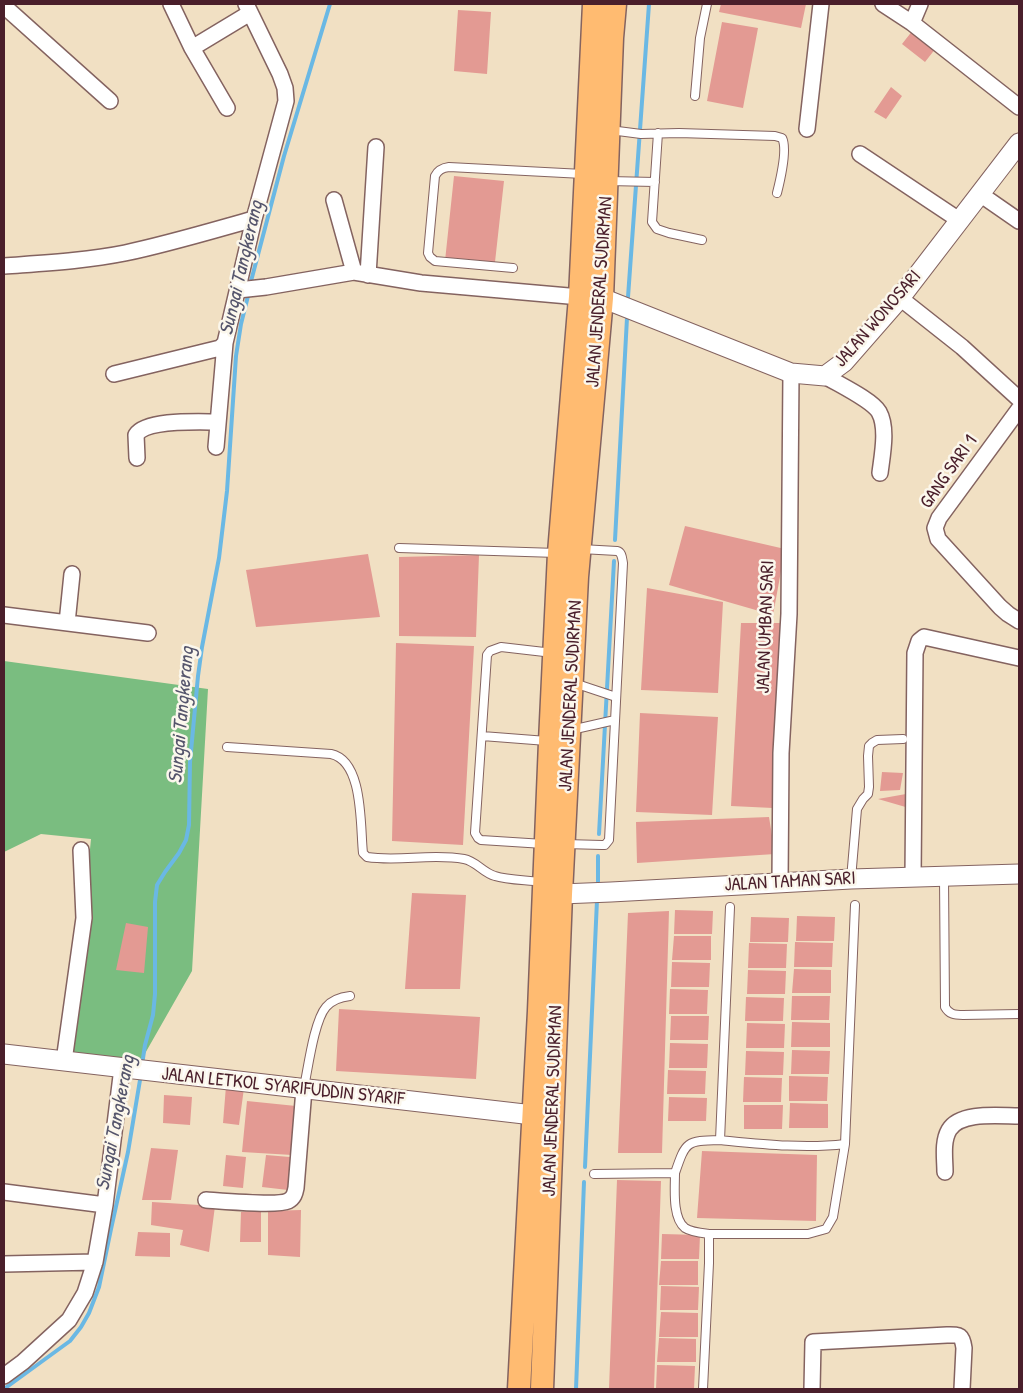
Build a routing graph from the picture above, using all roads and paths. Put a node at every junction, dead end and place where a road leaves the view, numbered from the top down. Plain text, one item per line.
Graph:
1 (171, 4) edge
2 (594, 4) edge
3 (614, 4) edge
4 (707, 4) edge
5 (821, 4) edge
6 (883, 4) edge
7 (920, 4) edge
8 (4, 6) edge
9 (248, 8) edge
10 (912, 23) junction
11 (192, 48) junction
12 (695, 96) dead end
13 (110, 101) dead end
14 (1019, 107) edge
15 (227, 108) dead end
16 (807, 129) dead end
17 (618, 132) junction
18 (658, 134) junction
19 (1019, 142) edge
20 (376, 147) dead end
21 (860, 154) dead end
22 (604, 179) junction
23 (655, 182) junction
24 (777, 193) dead end
25 (980, 194) junction
26 (334, 200) dead end
27 (254, 219) junction
28 (960, 220) junction
29 (1019, 222) edge
30 (702, 240) dead end
31 (4, 266) edge
32 (513, 268) dead end
33 (361, 273) junction
34 (238, 290) junction
35 (591, 298) junction
36 (900, 298) junction
37 (225, 343) junction
38 (790, 373) junction
39 (114, 374) dead end
40 (825, 376) junction
41 (1019, 398) edge
42 (1019, 409) edge
43 (218, 422) junction
44 (216, 447) dead end
45 (137, 458) dead end
46 (880, 473) dead end
47 (399, 548) dead end
48 (570, 551) junction
49 (72, 574) dead end
50 (4, 615) edge
51 (1019, 621) edge
52 (67, 623) junction
53 (148, 633) dead end
54 (555, 653) junction
55 (1019, 658) edge
56 (572, 682) junction
57 (614, 696) junction
58 (613, 721) junction
59 (570, 731) junction
60 (482, 736) junction
61 (903, 739) dead end
62 (550, 742) junction
63 (227, 747) dead end
64 (554, 844) junction
65 (81, 850) dead end
66 (1019, 874) edge
67 (944, 876) junction
68 (912, 877) junction
69 (851, 879) junction
70 (780, 882) junction
71 (552, 888) junction
72 (855, 905) dead end
73 (730, 907) dead end
74 (350, 996) dead end
75 (1019, 1014) edge
76 (4, 1054) edge
77 (64, 1061) junction
78 (124, 1068) junction
79 (304, 1089) junction
80 (533, 1115) junction
81 (1019, 1116) edge
82 (720, 1140) junction
83 (845, 1144) junction
84 (945, 1172) dead end
85 (675, 1173) junction
86 (594, 1174) dead end
87 (4, 1192) edge
88 (206, 1200) dead end
89 (105, 1205) junction
90 (708, 1234) junction
91 (95, 1262) junction
92 (4, 1264) edge
93 (4, 1376) edge
94 (519, 1389) edge
95 (542, 1389) edge
96 (703, 1389) edge
97 (812, 1389) edge
98 (962, 1389) edge

1 - 11 street
2 - 22 main road, JALAN JENDERAL SUDIRMAN
3 - 17 main road, JALAN JENDERAL SUDIRMAN
4 - 12 lane
5 - 16 street
6 - 10 street
7 - 10 street
8 - 13 street
9 - 11 street
9 - 27 street
10 - 14 street
11 - 15 street
17 - 18 lane
17 - 22 main road, JALAN JENDERAL SUDIRMAN
18 - 23 lane
18 - 24 lane
19 - 25 street, JALAN WONOSARI
20 - 33 street
21 - 28 street
22 - 23 lane
22 - 32 lane
22 - 35 main road, JALAN JENDERAL SUDIRMAN
23 - 30 lane
25 - 28 street, JALAN WONOSARI
25 - 29 street
26 - 33 street
27 - 31 street
27 - 34 street
28 - 36 street, JALAN WONOSARI
33 - 34 street
33 - 35 street
34 - 37 street
35 - 38 street, JALAN WONOSARI
35 - 48 main road, JALAN JENDERAL SUDIRMAN
36 - 40 street, JALAN WONOSARI
36 - 41 street
37 - 39 street
37 - 43 street
38 - 40 street, JALAN WONOSARI
38 - 70 street, JALAN UMBAN SARI
40 - 46 street
42 - 51 street, GANG SARI 1
43 - 44 street
43 - 45 street
47 - 48 lane
48 - 54 main road, JALAN JENDERAL SUDIRMAN
48 - 56 main road, JALAN JENDERAL SUDIRMAN
48 - 57 lane
49 - 52 street
50 - 52 street
52 - 53 street
54 - 60 lane
54 - 62 main road, JALAN JENDERAL SUDIRMAN
55 - 68 street
56 - 57 lane
56 - 59 main road, JALAN JENDERAL SUDIRMAN
57 - 58 lane
58 - 59 lane
58 - 64 lane
59 - 64 main road, JALAN JENDERAL SUDIRMAN
60 - 62 lane
60 - 64 lane
61 - 69 lane
62 - 64 main road, JALAN JENDERAL SUDIRMAN
63 - 71 lane
64 - 71 main road, JALAN JENDERAL SUDIRMAN
65 - 77 street
66 - 67 street, JALAN TAMAN SARI
67 - 68 street, JALAN TAMAN SARI
67 - 75 lane
68 - 69 street, JALAN TAMAN SARI
69 - 70 street, JALAN TAMAN SARI
70 - 71 street, JALAN TAMAN SARI
71 - 80 main road, JALAN JENDERAL SUDIRMAN
71 - 95 main road, JALAN JENDERAL SUDIRMAN
72 - 83 lane
73 - 82 lane
74 - 79 lane
76 - 77 street, JALAN LETKOL SYARIFUDDIN SYARIF
77 - 78 street, JALAN LETKOL SYARIFUDDIN SYARIF
78 - 79 street, JALAN LETKOL SYARIFUDDIN SYARIF
78 - 89 street
79 - 80 street, JALAN LETKOL SYARIFUDDIN SYARIF
79 - 88 street
80 - 94 main road, JALAN JENDERAL SUDIRMAN
81 - 84 street
82 - 83 lane
82 - 85 lane
83 - 90 lane
85 - 86 lane
85 - 90 lane
87 - 89 street
89 - 91 street
90 - 96 lane
91 - 92 street
91 - 93 street
97 - 98 street

